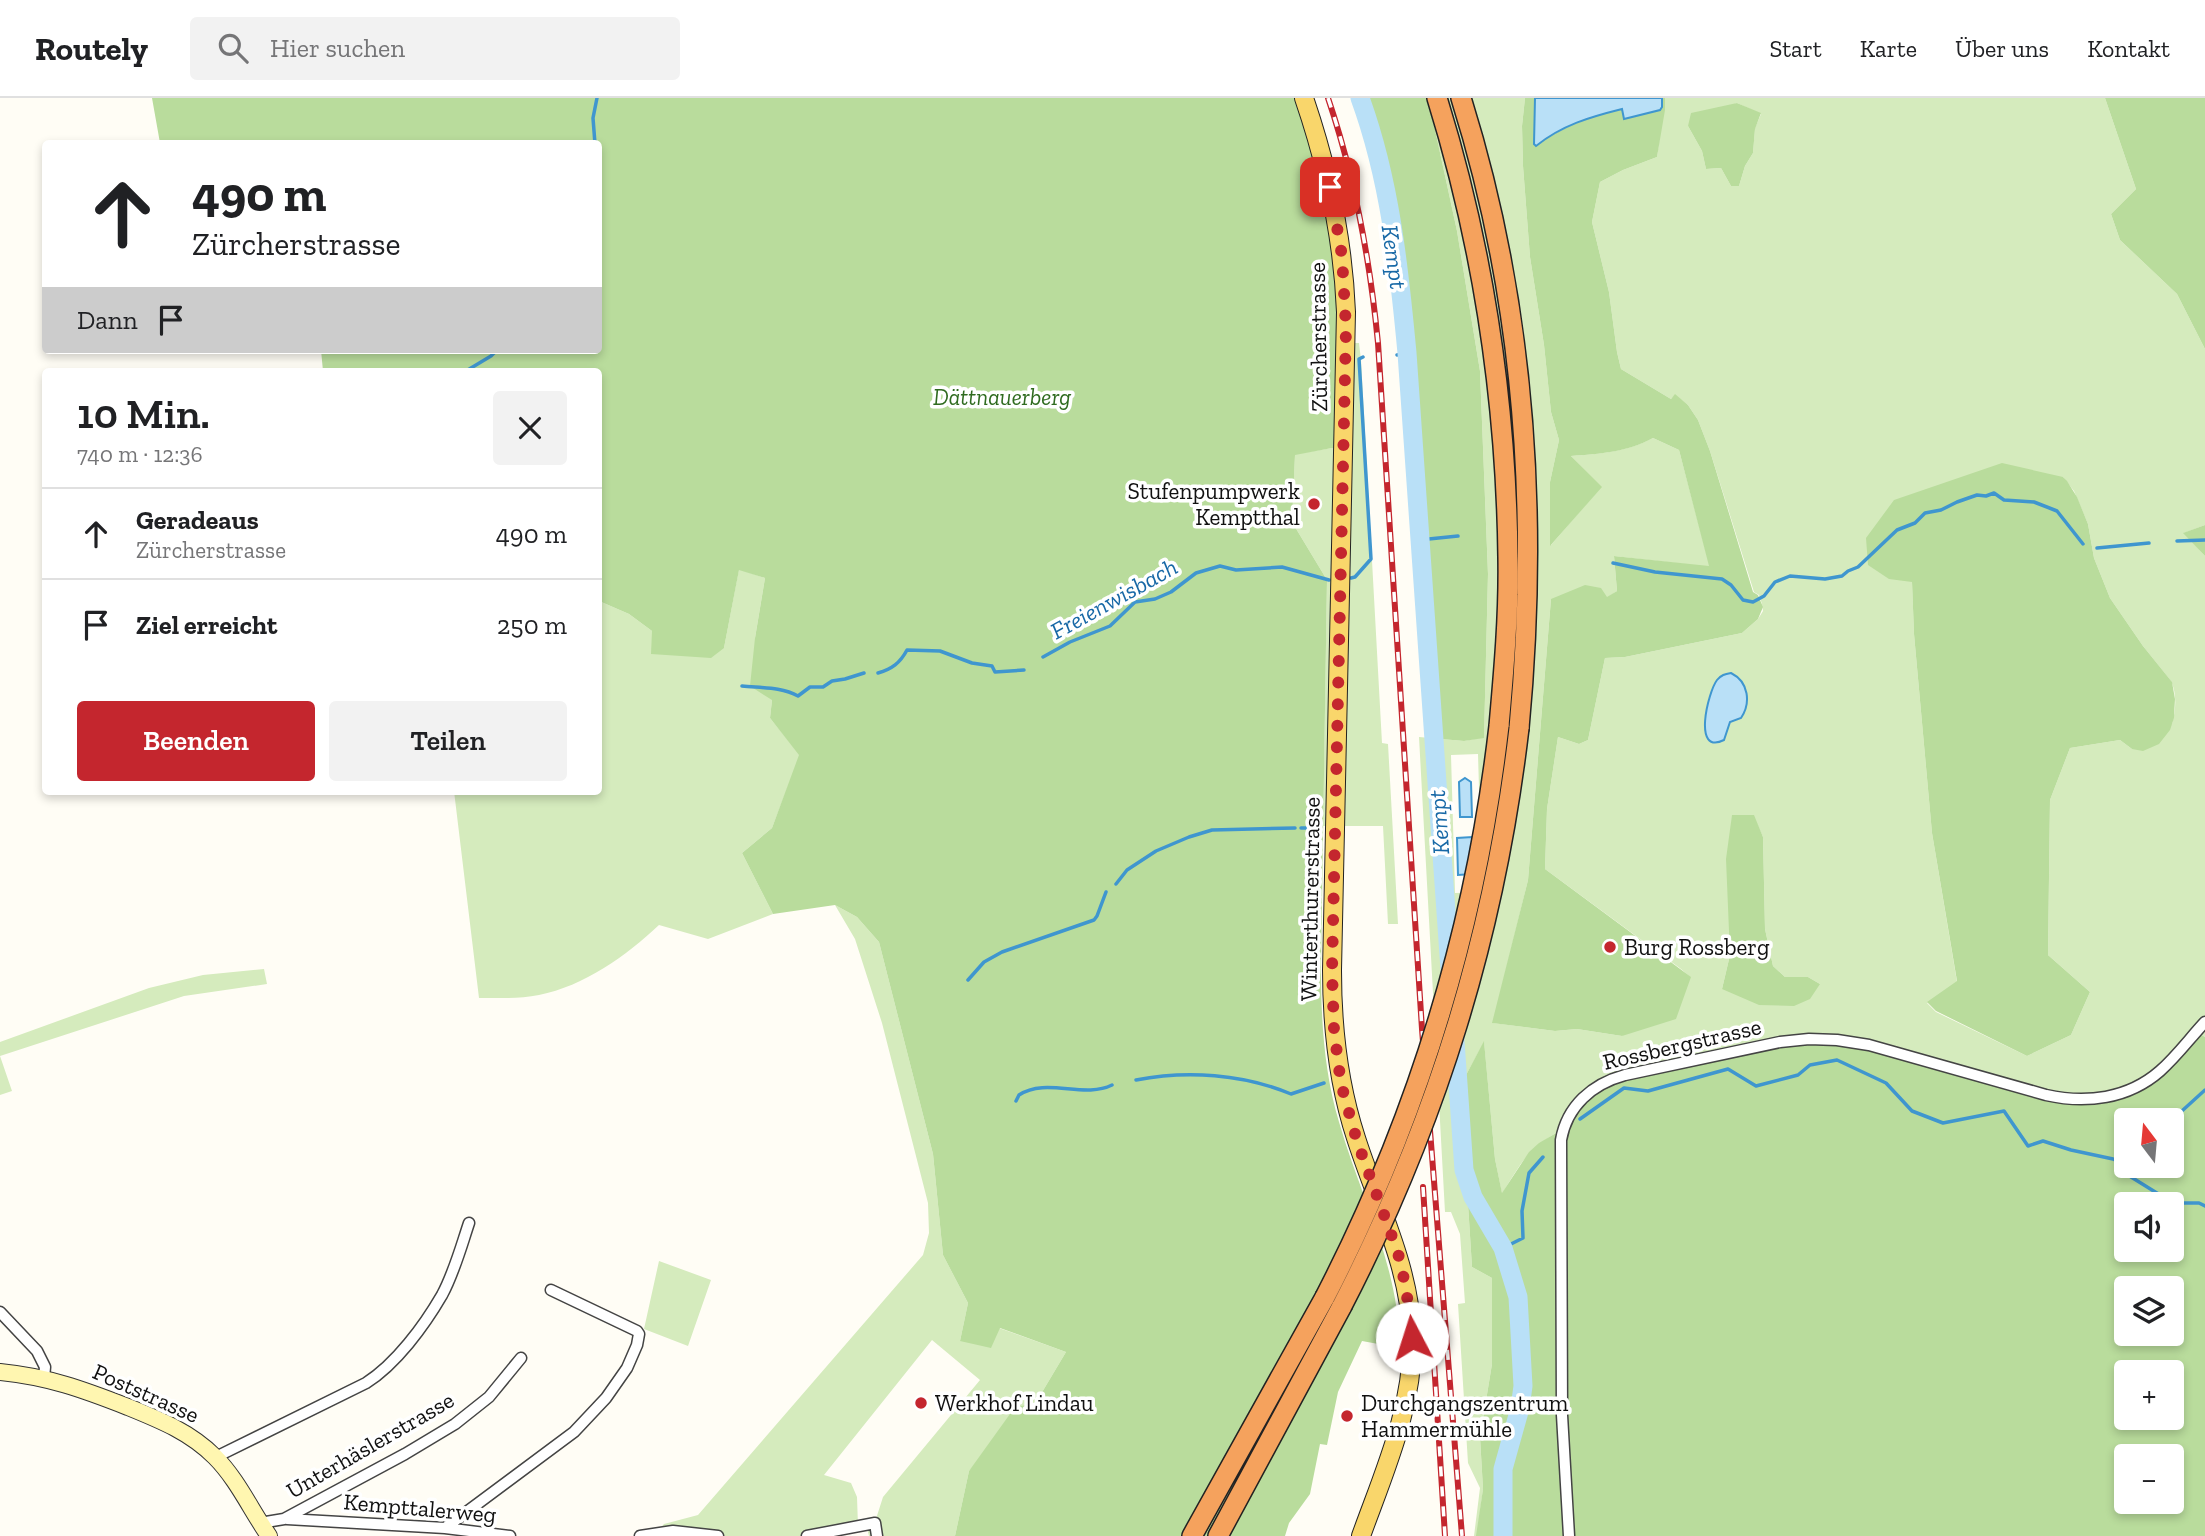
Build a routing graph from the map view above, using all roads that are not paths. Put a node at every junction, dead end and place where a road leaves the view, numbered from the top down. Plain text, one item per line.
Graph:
1 (1304, 98) edge
2 (1437, 98) edge
3 (1461, 98) edge
4 (1341, 580) joint
5 (2205, 1023) edge
6 (469, 1223) dead end
7 (551, 1290) dead end
8 (1334, 1301) junction
9 (0, 1312) edge
10 (522, 1358) dead end
11 (0, 1372) edge
12 (44, 1378) junction
13 (217, 1458) junction
14 (1225, 1475) junction
15 (284, 1518) junction
16 (445, 1528) junction
17 (264, 1529) edge
18 (510, 1536) edge
19 (640, 1536) edge
20 (718, 1536) edge
21 (807, 1536) edge
22 (877, 1536) edge
23 (1177, 1536) edge
24 (1192, 1536) edge
25 (1218, 1536) edge
26 (1361, 1536) edge
27 (1569, 1536) edge

1 - 4 main road, Zürcherstrasse
2 - 8 highway, bridge
3 - 8 highway, bridge
4 - 26 main road, Winterthurerstrasse
5 - 27 street, Rossbergstrasse
6 - 13 street
7 - 16 street
8 - 14 highway
8 - 25 highway
9 - 12 street
10 - 15 street, Unterhäslerstrasse
11 - 12 street, Poststrasse
12 - 13 street, Poststrasse
13 - 17 street, Poststrasse
14 - 23 highway
14 - 24 highway
15 - 16 street, Kempttalerweg
15 - 17 street, Unterhäslerstrasse
16 - 18 street, Kempttalerweg
19 - 20 street
21 - 22 street

